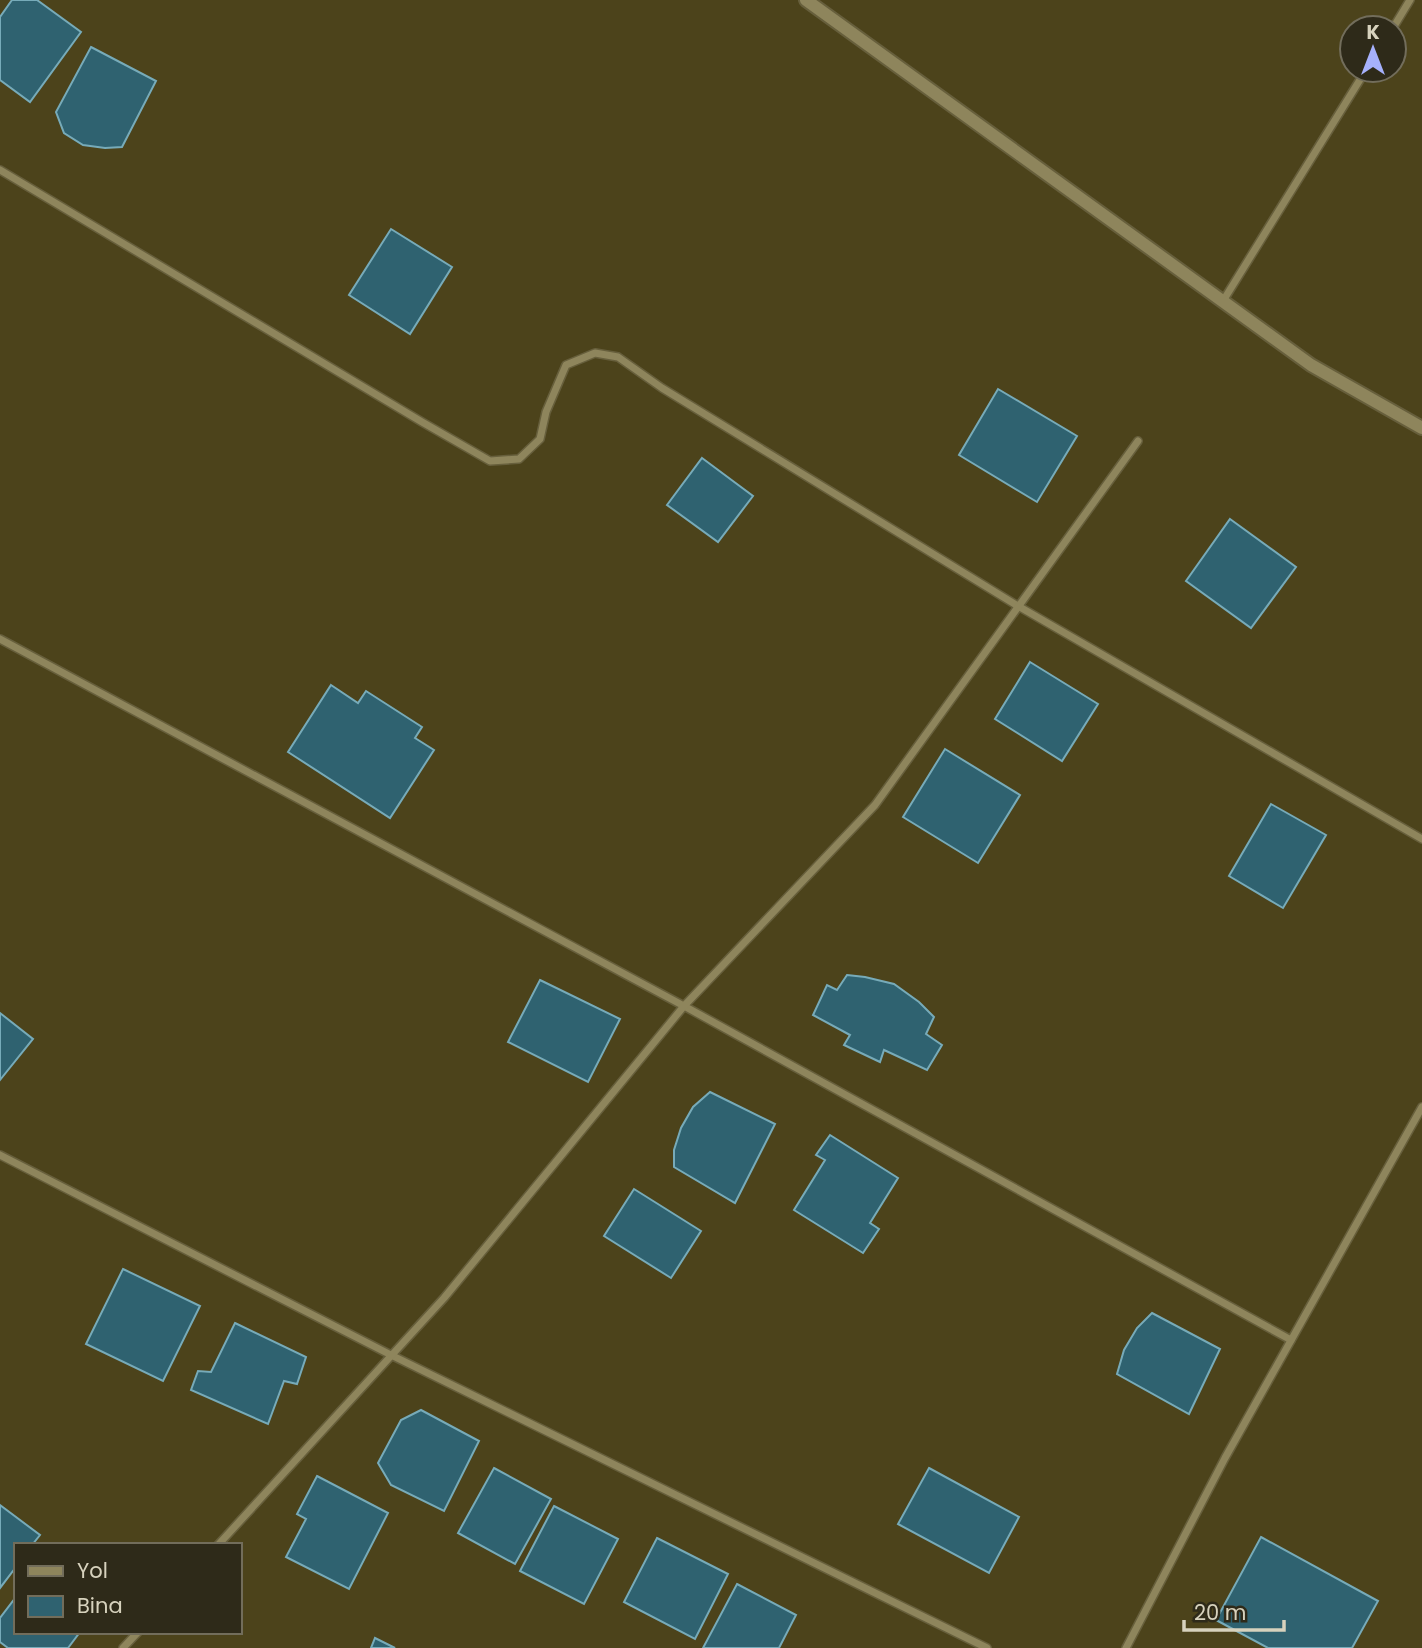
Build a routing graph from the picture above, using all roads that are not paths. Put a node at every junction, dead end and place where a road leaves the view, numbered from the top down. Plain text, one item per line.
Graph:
1 (806, 0) edge
2 (1358, 84) edge
3 (0, 170) edge
4 (1223, 301) junction
5 (1422, 428) edge
6 (1138, 441) dead end
7 (1018, 606) junction
8 (0, 639) edge
9 (1422, 839) edge
10 (684, 1006) junction
11 (1422, 1107) edge
12 (0, 1155) edge
13 (1291, 1340) junction
14 (391, 1355) junction
15 (220, 1543) edge
16 (136, 1634) edge
17 (123, 1648) edge
18 (987, 1648) edge
19 (1126, 1648) edge

1 - 4 street
2 - 4 street
3 - 7 street
4 - 5 street
6 - 7 street
7 - 9 street
7 - 10 street
8 - 10 street
10 - 13 street
10 - 14 street
11 - 13 street
12 - 14 street
13 - 19 street
14 - 15 street
14 - 18 street
16 - 17 street

